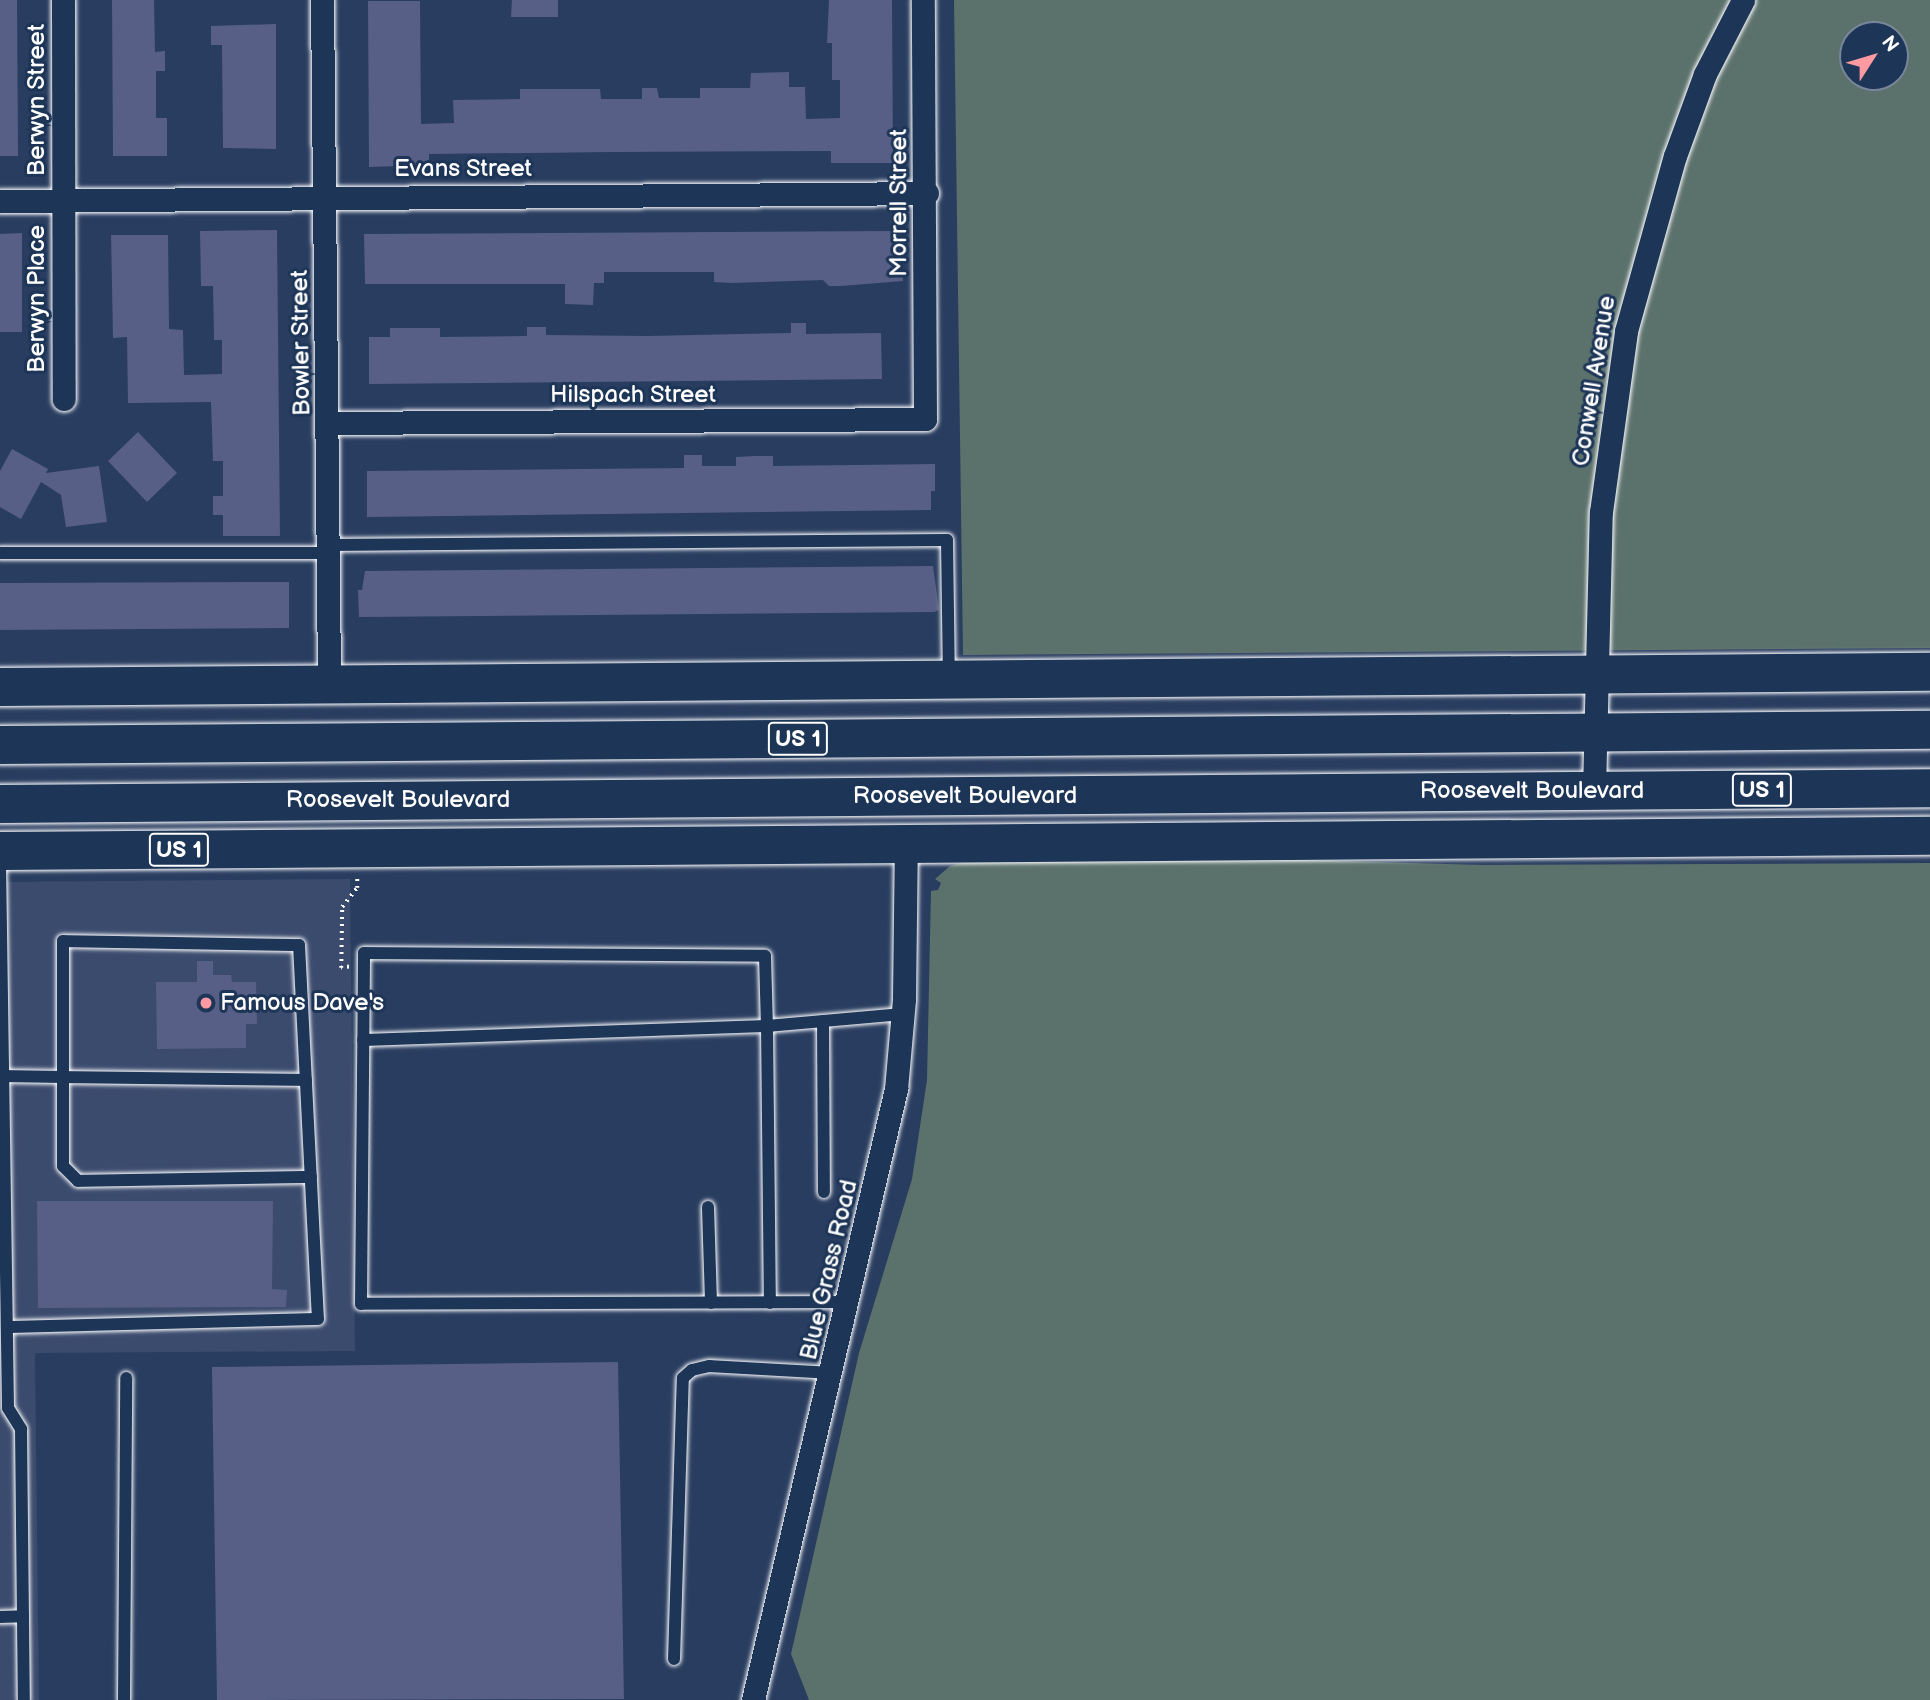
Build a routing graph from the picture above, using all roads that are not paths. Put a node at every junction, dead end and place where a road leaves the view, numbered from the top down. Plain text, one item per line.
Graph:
1 (63, 0) edge
2 (322, 0) edge
3 (923, 0) edge
4 (1743, 0) edge
5 (927, 193) junction
6 (324, 196) junction
7 (63, 200) junction
8 (0, 201) edge
9 (64, 399) dead end
10 (925, 406) joint
11 (329, 423) junction
12 (329, 549) junction
13 (0, 553) edge
14 (1930, 672) edge
15 (1598, 675) junction
16 (949, 680) junction
17 (329, 685) junction
18 (0, 687) edge
19 (1930, 730) edge
20 (1596, 733) junction
21 (0, 745) edge
22 (1930, 788) edge
23 (1594, 791) junction
24 (0, 806) edge
25 (1930, 836) edge
26 (906, 845) junction
27 (194, 850) junction
28 (0, 851) edge
29 (0, 862) edge
30 (902, 1014) junction
31 (824, 1021) junction
32 (767, 1026) junction
33 (363, 1040) junction
34 (2, 1076) edge
35 (63, 1077) junction
36 (306, 1080) junction
37 (311, 1177) junction
38 (824, 1192) dead end
39 (708, 1207) dead end
40 (848, 1302) junction
41 (710, 1303) junction
42 (770, 1303) junction
43 (7, 1327) junction
44 (831, 1373) junction
45 (126, 1378) dead end
46 (4, 1409) edge
47 (23, 1616) junction
48 (0, 1617) edge
49 (674, 1659) dead end
50 (24, 1700) edge
51 (124, 1700) edge
52 (753, 1700) edge

1 - 7 street, Berwyn Street
2 - 6 street, Bowler Street
3 - 5 street, Morrell Street
4 - 15 street, Conwell Avenue
5 - 6 street, Evans Street
5 - 10 street, Morrell Street
6 - 7 street, Evans Street
6 - 11 street, Bowler Street
7 - 8 street, Evans Street
7 - 9 street, Berwyn Place
10 - 11 street, Hilspach Street
11 - 12 street, Bowler Street
12 - 13 lane
12 - 16 lane
12 - 17 street, Bowler Street
14 - 15 highway
15 - 16 highway
15 - 20 street, Conwell Avenue
16 - 17 highway
17 - 18 highway
19 - 20 highway, US 1
20 - 21 highway, US 1
20 - 23 street, Conwell Avenue
22 - 23 highway, Roosevelt Boulevard / US 1
23 - 24 highway, Roosevelt Boulevard / US 1
24 - 27 highway
25 - 26 highway, Roosevelt Boulevard / US 1
26 - 27 highway, Roosevelt Boulevard / US 1
26 - 30 street, Blue Grass Road
27 - 28 highway, Roosevelt Boulevard / US 1
29 - 34 lane
30 - 31 lane
30 - 40 street, Blue Grass Road
31 - 32 lane
31 - 38 lane
32 - 33 lane
32 - 33 lane
32 - 42 lane
33 - 41 lane
34 - 35 lane
34 - 43 lane
35 - 36 lane
35 - 36 lane
35 - 37 lane
36 - 37 lane
37 - 43 lane
39 - 41 lane
40 - 42 lane
40 - 44 street, Blue Grass Road
41 - 42 lane
43 - 46 lane
44 - 49 lane
44 - 52 street, Blue Grass Road
45 - 51 lane
46 - 47 lane
47 - 48 lane
47 - 50 lane

